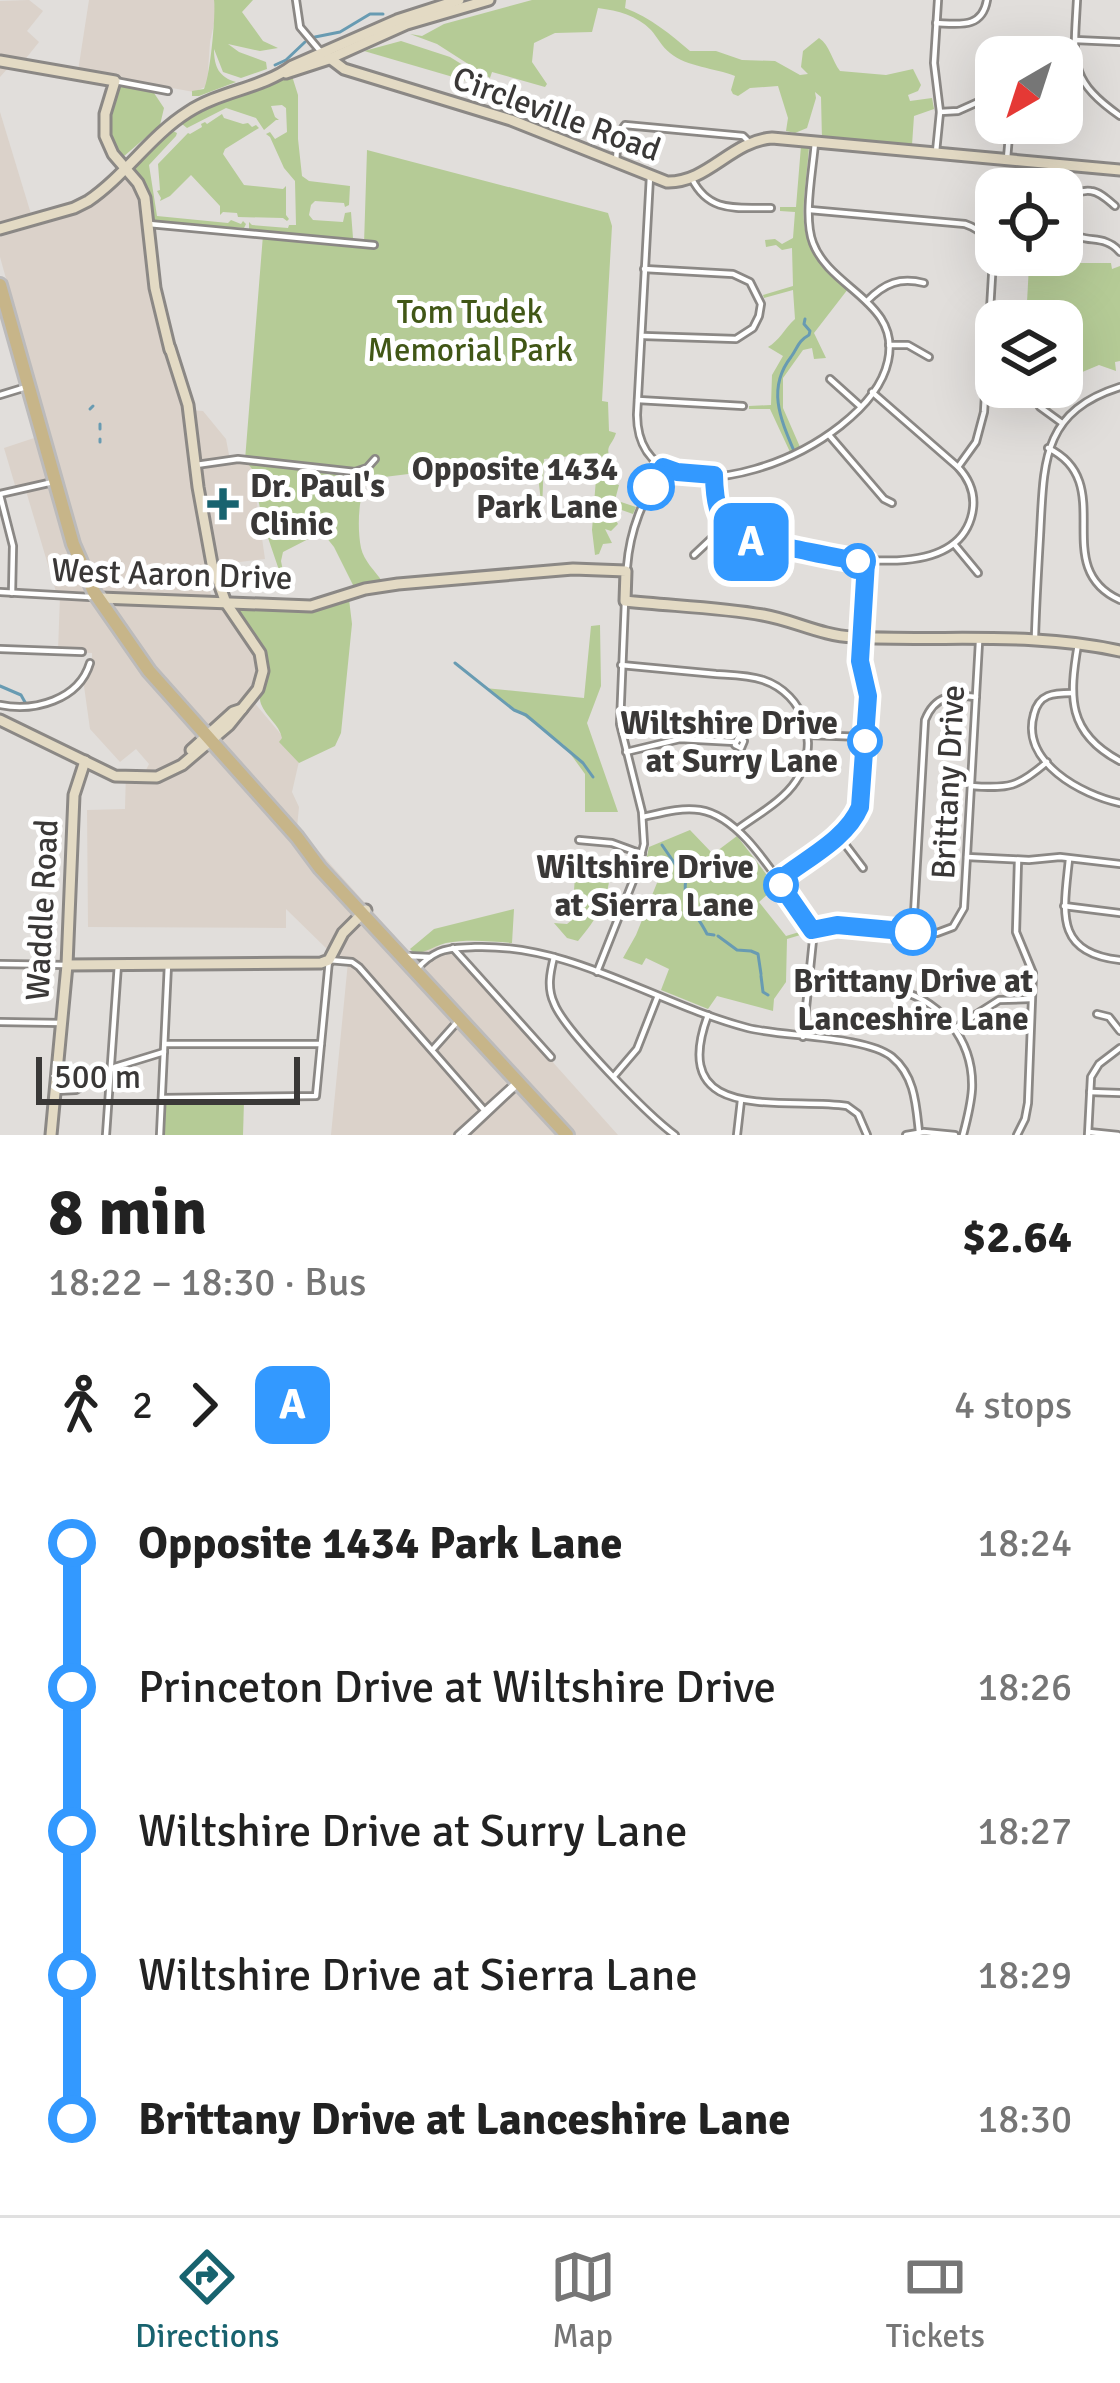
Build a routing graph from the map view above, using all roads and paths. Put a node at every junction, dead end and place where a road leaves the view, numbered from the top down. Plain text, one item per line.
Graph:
1 (296, 0) edge
2 (460, 0) edge
3 (489, 0) edge
4 (987, 0) edge
5 (1077, 0) edge
6 (937, 2) edge
7 (936, 23) junction
8 (1075, 36) edge
9 (1083, 40) edge
10 (311, 42) junction
11 (1120, 42) edge
12 (348, 50) junction
13 (326, 56) junction
14 (309, 59) junction
15 (0, 61) edge
16 (350, 71) junction
17 (283, 73) junction
18 (115, 81) junction
19 (1083, 81) edge
20 (168, 92) dead end
21 (975, 103) edge
22 (940, 112) junction
23 (1120, 116) edge
24 (749, 142) junction
25 (815, 142) junction
26 (1008, 144) edge
27 (937, 152) junction
28 (1007, 159) junction
29 (616, 161) junction
30 (125, 168) junction
31 (1120, 170) edge
32 (650, 176) junction
33 (692, 178) junction
34 (1083, 192) edge
35 (1115, 206) dead end
36 (771, 208) dead end
37 (810, 210) junction
38 (149, 224) junction
39 (0, 229) edge
40 (1083, 238) edge
41 (374, 245) dead end
42 (1120, 252) edge
43 (644, 269) junction
44 (924, 283) dead end
45 (0, 285) edge
46 (867, 301) junction
47 (641, 335) junction
48 (889, 345) junction
49 (928, 357) dead end
50 (830, 379) dead end
51 (1120, 386) edge
52 (29, 387) junction
53 (872, 392) junction
54 (0, 395) edge
55 (638, 400) junction
56 (743, 406) dead end
57 (860, 406) junction
58 (1041, 408) edge
59 (1062, 423) junction
60 (829, 435) junction
61 (1048, 448) junction
62 (375, 459) dead end
63 (196, 465) junction
64 (958, 466) junction
65 (663, 467) junction
66 (714, 475) junction
67 (56, 481) junction
68 (1089, 486) dead end
69 (0, 494) edge
70 (1091, 501) dead end
71 (892, 503) dead end
72 (727, 524) junction
73 (0, 542) edge
74 (12, 542) junction
75 (954, 544) junction
76 (694, 555) dead end
77 (866, 562) junction
78 (626, 571) junction
79 (978, 573) dead end
80 (219, 585) junction
81 (0, 592) edge
82 (12, 593) junction
83 (100, 598) junction
84 (1120, 600) edge
85 (625, 601) junction
86 (205, 602) junction
87 (226, 603) junction
88 (244, 604) junction
89 (236, 618) junction
90 (862, 638) junction
91 (979, 638) junction
92 (1035, 640) junction
93 (1078, 643) junction
94 (0, 649) edge
95 (1120, 651) edge
96 (82, 652) dead end
97 (90, 664) dead end
98 (621, 665) junction
99 (1072, 693) junction
100 (976, 697) junction
101 (0, 705) edge
102 (0, 720) edge
103 (808, 735) junction
104 (866, 737) junction
105 (208, 739) junction
106 (735, 742) dead end
107 (626, 752) junction
108 (85, 761) junction
109 (1120, 761) edge
110 (1047, 762) junction
111 (971, 786) junction
112 (1120, 803) edge
113 (643, 817) junction
114 (738, 829) junction
115 (838, 835) junction
116 (579, 840) dead end
117 (642, 854) junction
118 (967, 857) junction
119 (1069, 859) junction
120 (1018, 860) junction
121 (1120, 864) edge
122 (863, 868) dead end
123 (778, 881) junction
124 (1064, 907) junction
125 (363, 912) junction
126 (1120, 913) edge
127 (812, 930) junction
128 (913, 932) junction
129 (453, 948) junction
130 (430, 957) junction
131 (554, 957) junction
132 (329, 960) junction
133 (1120, 960) edge
134 (0, 964) edge
135 (118, 964) junction
136 (168, 964) junction
137 (67, 965) junction
138 (413, 965) junction
139 (597, 972) junction
140 (809, 980) junction
141 (658, 995) junction
142 (1032, 1000) junction
143 (1097, 1014) dead end
144 (708, 1015) junction
145 (460, 1018) junction
146 (0, 1022) edge
147 (62, 1023) junction
148 (955, 1028) junction
149 (1120, 1031) edge
150 (802, 1037) junction
151 (322, 1044) junction
152 (165, 1048) junction
153 (1120, 1048) edge
154 (433, 1050) junction
155 (550, 1057) dead end
156 (110, 1070) junction
157 (614, 1076) junction
158 (519, 1082) junction
159 (55, 1091) junction
160 (1090, 1092) junction
161 (1120, 1093) edge
162 (162, 1098) junction
163 (741, 1100) junction
164 (484, 1110) junction
165 (470, 1128) junction
166 (919, 1132) edge
167 (934, 1133) edge
168 (1089, 1133) edge
169 (51, 1135) edge
170 (106, 1135) edge
171 (160, 1135) edge
172 (461, 1135) edge
173 (567, 1135) edge
174 (675, 1135) edge
175 (736, 1135) edge
176 (867, 1135) edge
177 (906, 1135) edge
178 (959, 1135) edge
179 (1017, 1135) edge
180 (1118, 1135) edge

1 - 10 street
2 - 13 street
3 - 12 street
4 - 7 street
5 - 8 street
6 - 7 street
7 - 22 street
9 - 11 street
10 - 13 street
10 - 14 street
12 - 13 street
12 - 16 street
13 - 14 street
13 - 16 street, Circleville Road
13 - 17 street
14 - 17 street
15 - 18 street
16 - 29 street, Circleville Road
17 - 30 street
18 - 20 street
18 - 30 street
19 - 23 street
21 - 22 street
22 - 27 street
24 - 25 street
24 - 29 street
24 - 33 street, Circleville Road
25 - 27 street
25 - 37 street
26 - 28 street
27 - 28 street
28 - 31 street
29 - 32 street, Circleville Road
30 - 38 street
30 - 39 street
32 - 33 street, Circleville Road
32 - 43 street
33 - 36 street
34 - 35 street
37 - 46 street
37 - 64 street
38 - 41 street
38 - 63 street
40 - 42 street
43 - 47 street
43 - 47 street
44 - 46 street
45 - 52 main road
46 - 48 street
47 - 55 street
48 - 49 street
48 - 53 street
50 - 57 street
51 - 59 street
52 - 54 street
52 - 67 main road
53 - 57 street
53 - 64 street
55 - 56 street
55 - 65 street
57 - 60 street
58 - 59 street
59 - 61 street
60 - 66 street
60 - 71 street
61 - 68 street
61 - 92 street
62 - 63 street
63 - 80 street
64 - 75 street
65 - 66 street
65 - 78 street
66 - 72 street
67 - 69 street
67 - 83 main road
69 - 74 street
70 - 84 street
72 - 76 street
72 - 77 street
73 - 74 street
74 - 82 street
75 - 77 street
75 - 79 street
77 - 90 street
78 - 85 street
78 - 88 street, West Aaron Drive
80 - 86 street
80 - 87 street
81 - 82 street, West Aaron Drive
82 - 83 street, West Aaron Drive
83 - 86 street, West Aaron Drive
83 - 105 main road
85 - 90 street
85 - 98 street
86 - 87 street, West Aaron Drive
87 - 88 street, West Aaron Drive
87 - 89 street
88 - 89 street
89 - 105 street
90 - 91 street
90 - 104 street
91 - 92 street
91 - 100 street, Brittany Drive
92 - 93 street
93 - 95 street
93 - 99 street
94 - 96 street
97 - 101 street
98 - 103 street
98 - 107 street
99 - 109 street
99 - 110 street
100 - 111 street, Brittany Drive
100 - 128 street
102 - 108 street
103 - 104 street
103 - 114 street
104 - 115 street
105 - 108 street
105 - 125 main road
106 - 107 street
107 - 113 street
108 - 137 street, Waddle Road
110 - 111 street
110 - 112 street
111 - 118 street, Brittany Drive
113 - 114 street
113 - 117 street
114 - 123 street
115 - 122 street
115 - 123 street
116 - 117 street
117 - 139 street
118 - 120 street
118 - 128 street, Brittany Drive
119 - 120 street
119 - 121 street
119 - 124 street
120 - 142 street
123 - 127 street
124 - 126 street
124 - 133 street
125 - 132 street
125 - 138 main road
127 - 128 street, Brittany Drive
127 - 140 street
129 - 130 street
129 - 131 street
129 - 155 street
130 - 138 street
130 - 138 street
131 - 139 street
131 - 157 street
132 - 136 street
132 - 151 street
132 - 154 street
134 - 137 street
135 - 136 street
135 - 137 street
135 - 156 street
136 - 152 street
137 - 147 street, Waddle Road
138 - 145 main road
139 - 141 street
140 - 148 street
140 - 150 street
141 - 144 street
141 - 157 street
142 - 148 street
142 - 179 street
143 - 149 street
144 - 150 street
144 - 163 street
145 - 154 street
145 - 158 main road
146 - 147 street
147 - 159 street, Waddle Road
148 - 178 street
150 - 166 street
151 - 152 street
151 - 162 street
152 - 156 street
152 - 162 street
153 - 160 street
154 - 164 street
156 - 159 street
156 - 170 street
157 - 174 street
158 - 164 street
158 - 165 street
158 - 173 main road
159 - 169 street, Waddle Road
160 - 161 street
160 - 168 street
162 - 171 street
163 - 175 street
163 - 176 street
164 - 165 street
164 - 172 street
165 - 172 street
166 - 167 street
166 - 177 street
167 - 178 street
168 - 180 street

